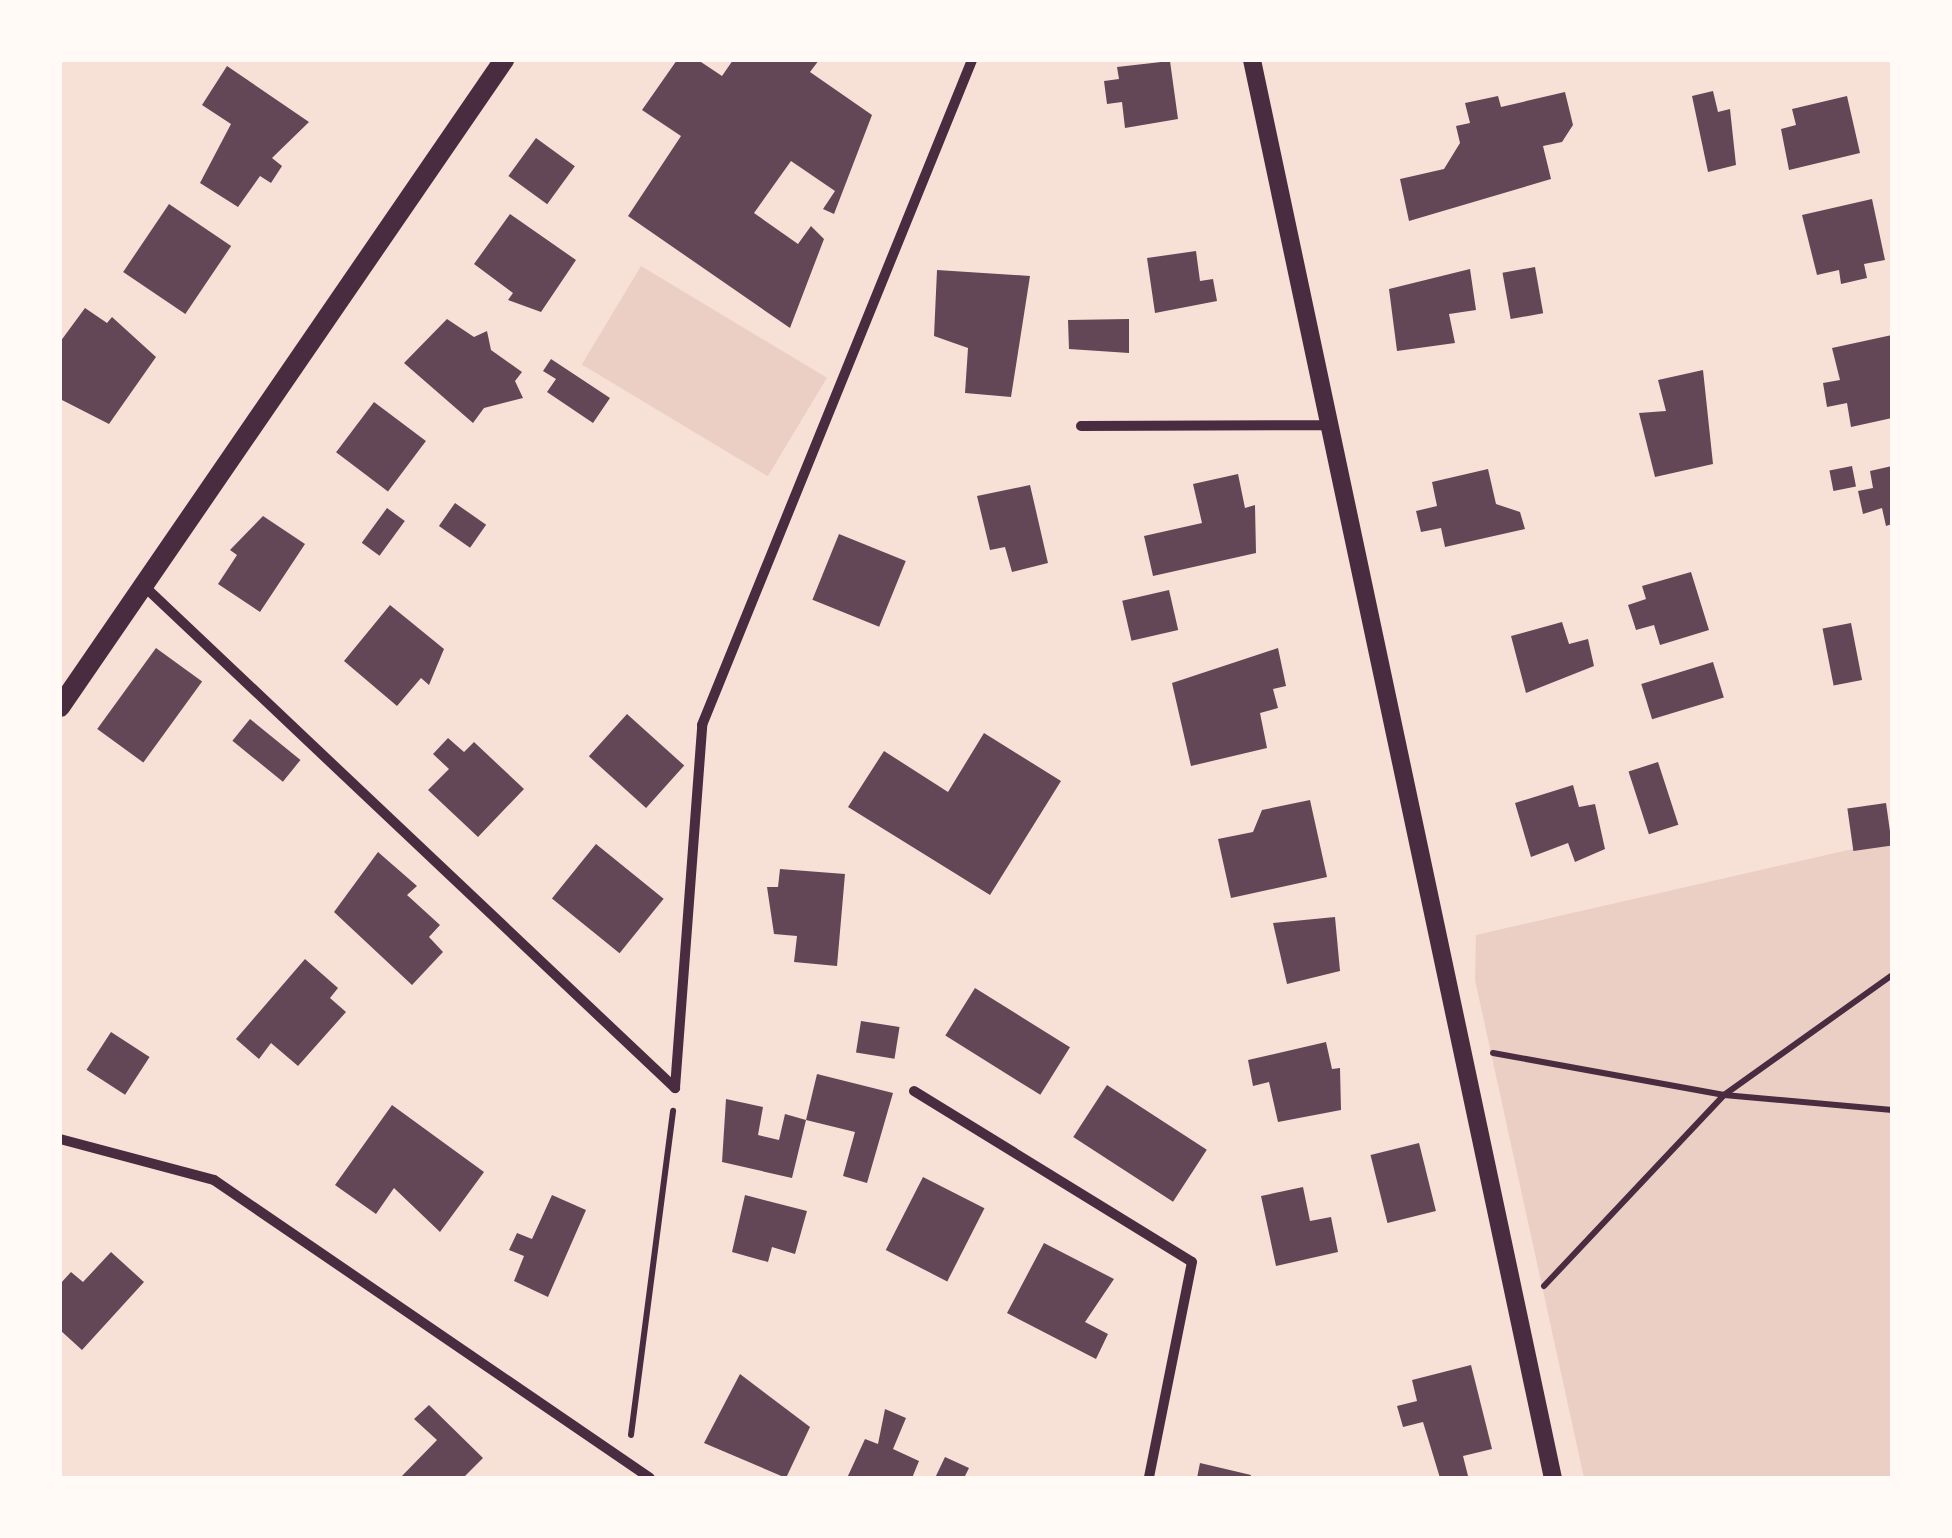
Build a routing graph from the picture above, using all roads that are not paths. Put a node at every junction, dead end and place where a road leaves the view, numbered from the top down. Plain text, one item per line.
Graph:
1 (504, 60) edge
2 (972, 60) edge
3 (1252, 60) edge
4 (1328, 425) junction
5 (1081, 426) dead end
6 (143, 585) junction
7 (60, 707) edge
8 (914, 1091) dead end
9 (60, 1139) edge
10 (626, 1472) edge
11 (650, 1478) edge
12 (1148, 1478) edge
13 (1553, 1478) edge

1 - 6 main road
2 - 6 street
3 - 4 street
4 - 5 street
4 - 13 street
6 - 7 main road
8 - 12 street
9 - 10 street
10 - 11 street

